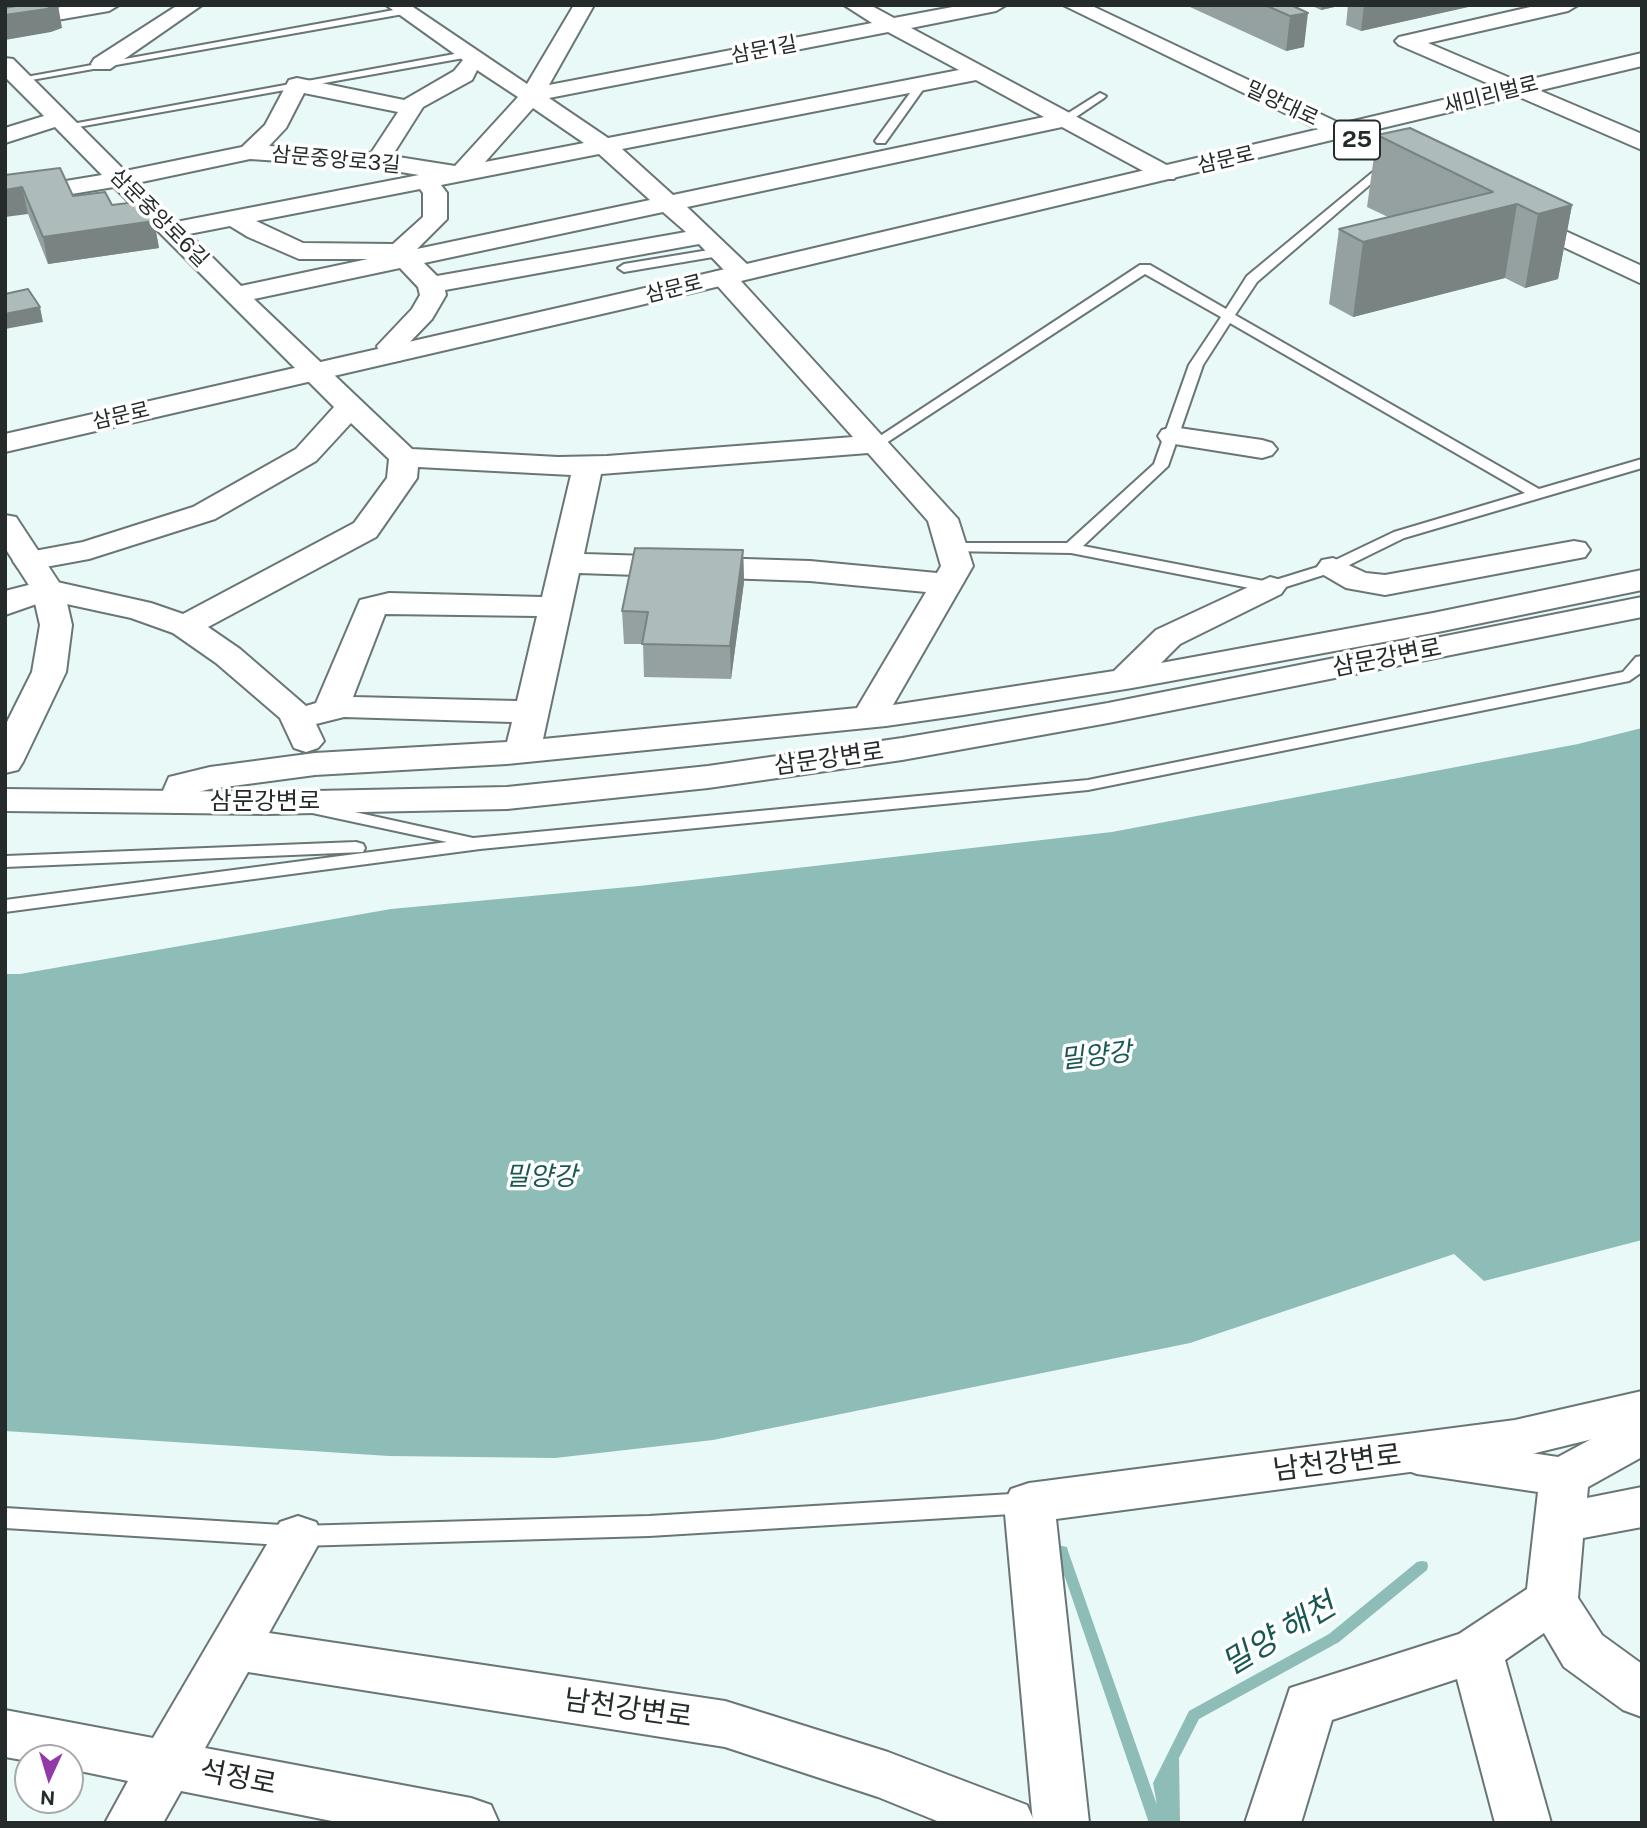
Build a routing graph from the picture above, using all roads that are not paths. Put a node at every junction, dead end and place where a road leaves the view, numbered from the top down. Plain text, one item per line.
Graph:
1 (109, 5) edge
2 (192, 5) edge
3 (584, 5) edge
4 (854, 5) edge
5 (996, 5) edge
6 (1073, 5) edge
7 (1568, 5) edge
8 (401, 8) edge
9 (952, 14) junction
10 (5, 23) edge
11 (891, 26) junction
12 (937, 50) junction
13 (475, 57) junction
14 (1642, 59) edge
15 (102, 64) junction
16 (12, 71) edge
17 (979, 73) junction
18 (922, 84) junction
19 (297, 85) junction
20 (1516, 89) junction
21 (532, 95) junction
22 (1100, 96) dead end
23 (409, 106) junction
24 (1066, 119) junction
25 (63, 122) junction
26 (1341, 133) junction
27 (5, 136) edge
28 (881, 141) dead end
29 (1642, 143) edge
30 (604, 146) junction
31 (250, 152) junction
32 (1394, 158) junction
33 (377, 161) junction
34 (461, 174) junction
35 (1166, 174) junction
36 (120, 179) junction
37 (426, 180) junction
38 (1444, 181) edge
39 (5, 198) edge
40 (671, 204) junction
41 (1493, 205) edge
42 (235, 218) junction
43 (171, 230) junction
44 (403, 255) junction
45 (723, 259) junction
46 (624, 268) dead end
47 (1642, 275) edge
48 (431, 285) junction
49 (236, 295) junction
50 (1228, 316) junction
51 (393, 354) junction
52 (312, 372) junction
53 (350, 407) junction
54 (1172, 436) junction
55 (5, 443) edge
56 (875, 444) junction
57 (1262, 449) dead end
58 (404, 457) junction
59 (1642, 463) edge
60 (589, 466) junction
61 (1536, 493) junction
62 (5, 524) edge
63 (951, 548) junction
64 (1071, 548) junction
65 (1574, 550) dead end
66 (29, 561) junction
67 (568, 562) junction
68 (1333, 567) junction
69 (1642, 580) edge
70 (947, 584) junction
71 (1270, 587) junction
72 (48, 590) junction
73 (5, 605) edge
74 (557, 607) junction
75 (1642, 607) edge
76 (185, 626) junction
77 (1642, 661) edge
78 (1125, 679) junction
79 (331, 709) junction
80 (532, 712) junction
81 (869, 717) junction
82 (297, 718) junction
83 (523, 751) junction
84 (5, 762) edge
85 (318, 770) junction
86 (5, 800) edge
87 (176, 802) junction
88 (285, 802) junction
89 (480, 843) junction
90 (6, 862) edge
91 (5, 906) edge
92 (1642, 1409) edge
93 (1642, 1428) edge
94 (1406, 1454) junction
95 (1562, 1500) junction
96 (1029, 1503) junction
97 (1642, 1507) edge
98 (5, 1518) edge
99 (298, 1535) junction
100 (1552, 1600) junction
101 (238, 1642) junction
102 (1476, 1651) junction
103 (1642, 1695) edge
104 (5, 1733) edge
105 (169, 1764) junction
106 (133, 1823) edge
107 (471, 1823) edge
108 (1007, 1823) edge
109 (1061, 1823) edge
110 (1273, 1823) edge
111 (1523, 1823) edge

1 - 10 street
2 - 15 street
3 - 21 street
4 - 11 street
5 - 9 street, 삼문1길
6 - 26 street, 밀양대로 / 25
7 - 20 street
8 - 13 street
8 - 15 lane
9 - 11 street, 삼문1길
9 - 12 street
11 - 12 street
11 - 21 street, 삼문1길
12 - 17 street
13 - 19 lane
13 - 21 street
13 - 23 street
14 - 20 street, 새미리벌로
15 - 16 lane
16 - 25 street, 삼문중앙로6길
17 - 18 street
17 - 24 street
18 - 28 lane
18 - 30 street
19 - 23 street
19 - 25 lane
19 - 31 street
20 - 26 street, 새미리벌로
20 - 29 street
21 - 30 street
21 - 34 street
22 - 24 lane
23 - 33 street
24 - 35 street
24 - 40 street
25 - 27 street
25 - 36 street, 삼문중앙로6길
26 - 32 street, 밀양대로 / 25
26 - 35 street, 삼문로
30 - 34 street
30 - 40 street
31 - 33 street, 삼문중앙로3길
31 - 36 street, 삼문중앙로3길
32 - 38 street, 밀양대로 / 25
32 - 50 lane
33 - 34 street, 삼문중앙로3길
34 - 37 street
35 - 45 street, 삼문로
36 - 39 street, 삼문중앙로3길
36 - 43 street, 삼문중앙로6길
37 - 42 street
37 - 44 street
40 - 44 street
40 - 45 street
41 - 47 street
42 - 43 street
42 - 44 street
43 - 49 street, 삼문중앙로6길
44 - 48 street
44 - 49 street
45 - 46 lane
45 - 48 street
45 - 51 street, 삼문로
45 - 56 street
48 - 51 street
49 - 52 street, 삼문중앙로6길
50 - 54 lane
50 - 56 lane
50 - 61 lane
51 - 52 street, 삼문로
52 - 53 street, 삼문중앙로6길
52 - 55 street, 삼문로
53 - 58 street, 삼문중앙로6길
53 - 66 street
54 - 57 street
54 - 64 lane
56 - 60 street
56 - 63 street
58 - 60 street
58 - 76 street
59 - 61 lane
60 - 67 street
61 - 68 lane
62 - 66 street
63 - 64 lane
63 - 70 street
64 - 71 lane
65 - 68 street
66 - 72 street
67 - 70 street
67 - 74 street
68 - 71 lane
69 - 78 street
70 - 81 street
71 - 78 street
72 - 73 street
72 - 76 street
72 - 84 street
74 - 79 street
74 - 80 street
75 - 88 street, 삼문강변로
76 - 82 street
77 - 89 lane
78 - 81 street
79 - 80 street
79 - 82 street
80 - 83 street
81 - 83 street
82 - 85 street
83 - 85 street
85 - 87 street
86 - 87 street, 삼문강변로
87 - 88 street, 삼문강변로
88 - 89 lane
89 - 90 lane
89 - 91 lane
92 - 94 street, 남천강변로
93 - 95 street
94 - 95 street
94 - 96 street, 남천강변로
95 - 97 street
95 - 100 street
96 - 99 lane, 남천강변로
96 - 109 street
98 - 99 lane, 남천강변로
99 - 101 street
100 - 102 street
100 - 103 street
101 - 105 street
101 - 108 street, 남천강변로
102 - 110 street
102 - 111 street
104 - 105 street, 석정로
105 - 106 street
105 - 107 street, 석정로

